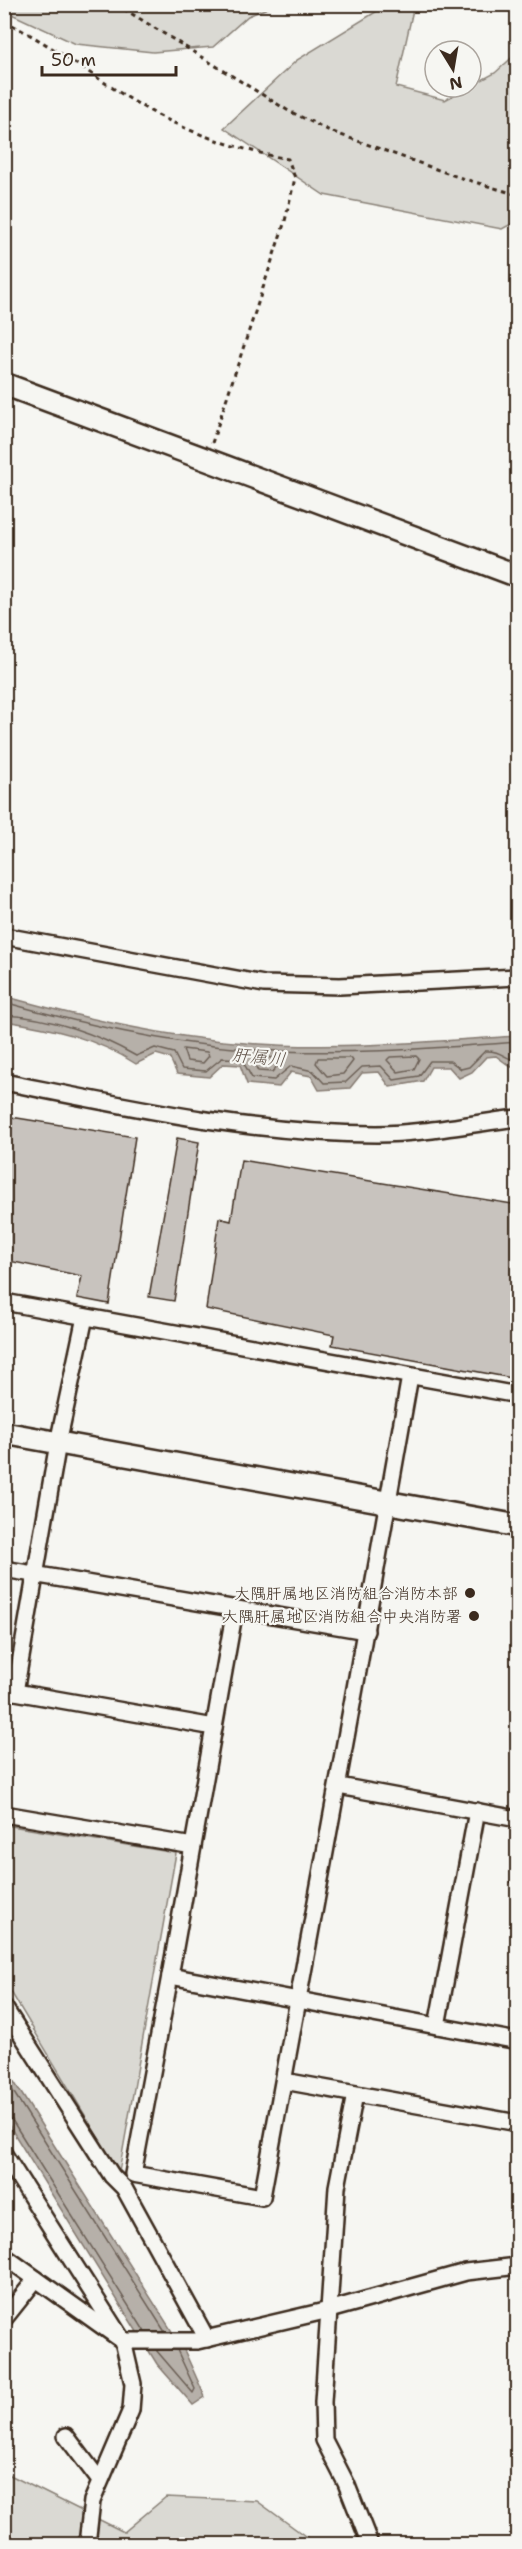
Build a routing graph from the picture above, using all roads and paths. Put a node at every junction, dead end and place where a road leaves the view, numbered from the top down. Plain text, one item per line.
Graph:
1 (116, 4) edge
2 (4, 21) edge
3 (518, 195) edge
4 (4, 384) edge
5 (207, 459) junction
6 (518, 576) edge
7 (4, 936) edge
8 (518, 977) edge
9 (4, 1082) edge
10 (518, 1118) edge
11 (4, 1302) edge
12 (85, 1317) junction
13 (410, 1376) junction
14 (518, 1395) edge
15 (4, 1433) edge
16 (58, 1443) junction
17 (388, 1502) junction
18 (518, 1526) edge
19 (4, 1569) edge
20 (35, 1575) junction
21 (235, 1608) junction
22 (366, 1631) junction
23 (10, 1691) edge
24 (214, 1726) junction
25 (339, 1786) junction
26 (477, 1811) junction
27 (4, 1814) edge
28 (518, 1819) edge
29 (193, 1846) junction
30 (170, 1976) junction
31 (299, 2000) junction
32 (4, 2007) edge
33 (437, 2026) junction
34 (518, 2041) edge
35 (284, 2081) junction
36 (355, 2094) junction
37 (518, 2123) edge
38 (4, 2154) edge
39 (133, 2174) junction
40 (124, 2188) junction
41 (4, 2256) edge
42 (518, 2266) edge
43 (36, 2279) junction
44 (328, 2310) junction
45 (4, 2319) edge
46 (202, 2340) junction
47 (129, 2341) junction
48 (66, 2436) dead end
49 (100, 2481) junction
50 (87, 2544) edge
51 (370, 2544) edge

1 - 3 path
2 - 5 path
4 - 5 street
5 - 6 street
7 - 8 street
9 - 10 street
11 - 12 street
12 - 13 street
12 - 16 street
13 - 14 street
13 - 17 street
15 - 16 street
16 - 17 street
16 - 20 street
17 - 18 street
17 - 22 street
19 - 20 street
20 - 21 street
20 - 23 street
21 - 22 street
21 - 24 street
22 - 25 street
23 - 24 street
24 - 29 street
25 - 26 street
25 - 31 street
26 - 28 street
26 - 33 street
27 - 29 street
29 - 30 street
30 - 31 street
30 - 39 street
31 - 33 street
31 - 35 street
32 - 40 street
33 - 34 street
35 - 36 street
35 - 39 street
36 - 37 street
36 - 44 street
38 - 47 street
39 - 40 street
40 - 46 street
41 - 43 street
42 - 44 street
43 - 45 street
43 - 47 street
44 - 46 street
44 - 51 street
46 - 47 street
47 - 49 street
48 - 49 street
49 - 50 street

